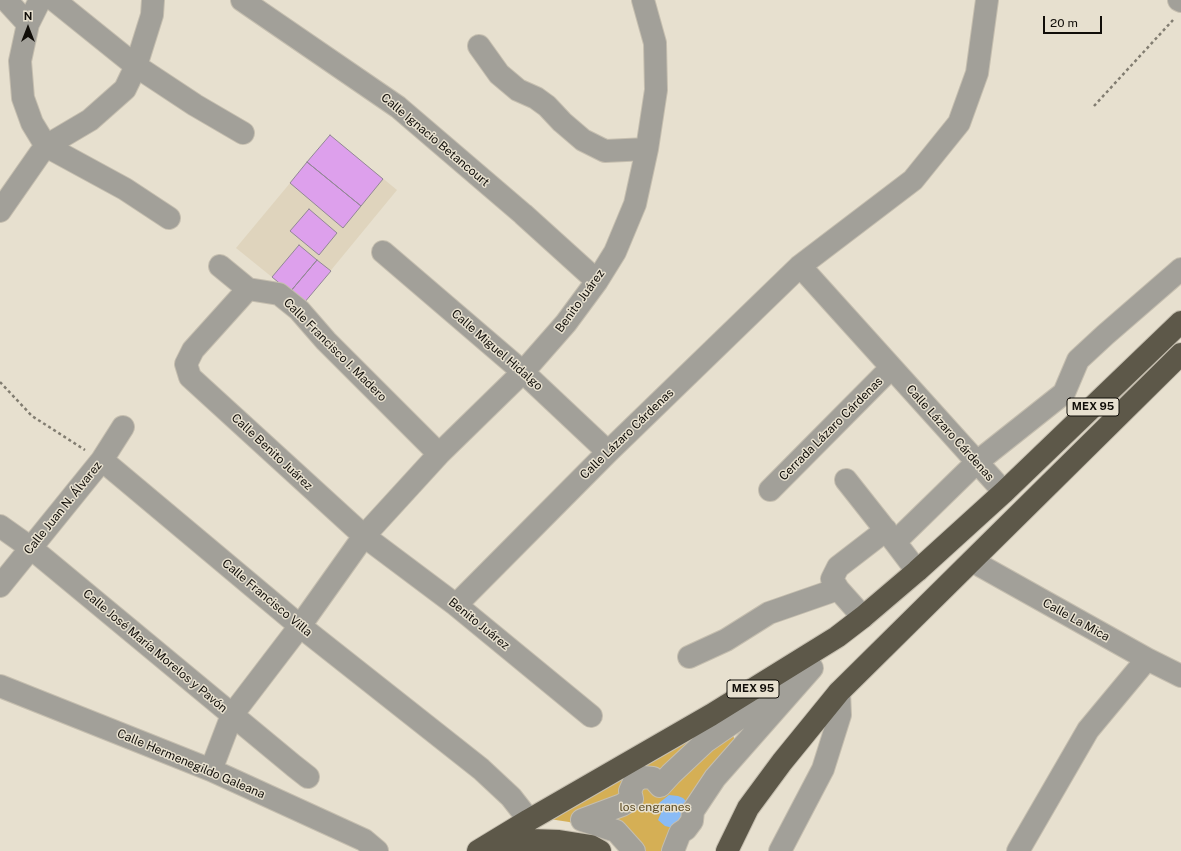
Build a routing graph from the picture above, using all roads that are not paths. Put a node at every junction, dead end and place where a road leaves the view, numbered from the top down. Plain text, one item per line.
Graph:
1 (6, 0) edge
2 (40, 0) edge
3 (54, 0) edge
4 (153, 0) edge
5 (242, 0) edge
6 (643, 0) edge
7 (987, 0) edge
8 (28, 24) junction
9 (479, 46) dead end
10 (136, 66) junction
11 (243, 133) dead end
12 (46, 146) junction
13 (647, 149) junction
14 (0, 211) edge
15 (169, 218) dead end
16 (383, 252) dead end
17 (220, 266) dead end
18 (800, 266) junction
19 (1181, 269) edge
20 (597, 281) junction
21 (248, 290) junction
22 (1181, 322) edge
23 (1181, 354) edge
24 (891, 368) junction
25 (523, 372) junction
26 (123, 427) dead end
27 (608, 452) junction
28 (439, 454) junction
29 (102, 460) junction
30 (977, 462) junction
31 (846, 480) dead end
32 (770, 490) dead end
33 (1004, 492) junction
34 (0, 526) edge
35 (364, 536) junction
36 (891, 536) junction
37 (31, 548) junction
38 (972, 561) junction
39 (917, 571) junction
40 (0, 586) edge
41 (838, 589) junction
42 (456, 605) junction
43 (864, 617) junction
44 (300, 626) junction
45 (689, 657) dead end
46 (1147, 659) junction
47 (1181, 676) edge
48 (0, 686) edge
49 (839, 692) junction
50 (232, 715) junction
51 (591, 716) dead end
52 (211, 770) junction
53 (308, 777) dead end
54 (529, 820) junction
55 (480, 850) edge
56 (377, 851) edge
57 (600, 851) edge
58 (634, 851) edge
59 (673, 851) edge
60 (727, 851) edge
61 (780, 851) edge
62 (1018, 851) edge

1 - 8 street
2 - 8 street
3 - 10 street
4 - 10 street
5 - 20 street, Calle Ignacio Betancourt
6 - 13 street, Benito Juárez
7 - 18 street, Calle Lázaro Cárdenas
8 - 12 street
9 - 13 street
10 - 11 street
10 - 12 street
12 - 14 street
12 - 15 street
13 - 20 street, Benito Juárez
16 - 25 street, Calle Miguel Hidalgo
17 - 21 street
18 - 24 street, Calle Lázaro Cárdenas
18 - 27 street, Calle Lázaro Cárdenas
19 - 30 street
20 - 25 street, Benito Juárez
21 - 28 street, Calle Francisco I. Madero
21 - 35 street, Calle Benito Juárez
22 - 33 highway, MEX 95
23 - 38 highway, MEX 95
24 - 30 street, Calle Lázaro Cárdenas
24 - 32 street, Cerrada Lázaro Cárdenas
25 - 27 street, Calle Miguel Hidalgo
25 - 28 street, Benito Juárez
26 - 29 street, Calle Juan N. Álvarez
27 - 42 street, Calle Lázaro Cárdenas
28 - 35 street, Benito Juárez
29 - 37 street, Calle Juan N. Álvarez
29 - 44 street, Calle Francisco Villa
30 - 33 street, Calle Lázaro Cárdenas
30 - 36 street
31 - 36 street
33 - 39 highway, MEX 95
34 - 37 street, Calle José María Morelos y Pavón
35 - 42 street, Benito Juárez
35 - 44 street, Benito Juárez
36 - 39 street
36 - 41 street
37 - 40 street, Calle Juan N. Álvarez
37 - 50 street, Calle José María Morelos y Pavón
38 - 46 street, Calle La Mica
38 - 49 highway, MEX 95
39 - 43 highway, MEX 95
41 - 43 street
41 - 45 street
42 - 51 street, Benito Juárez
43 - 54 highway, MEX 95
44 - 50 street, Benito Juárez
44 - 54 street, Calle Francisco Villa
46 - 47 street, Calle La Mica
46 - 62 street
48 - 52 street, Calle Hermenegildo Galeana
49 - 60 highway, MEX 95
49 - 61 street
50 - 52 street, Benito Juárez
50 - 53 street, Calle José María Morelos y Pavón
52 - 56 street, Calle Hermenegildo Galeana
54 - 55 highway, MEX 95
55 - 57 highway
58 - 59 street

